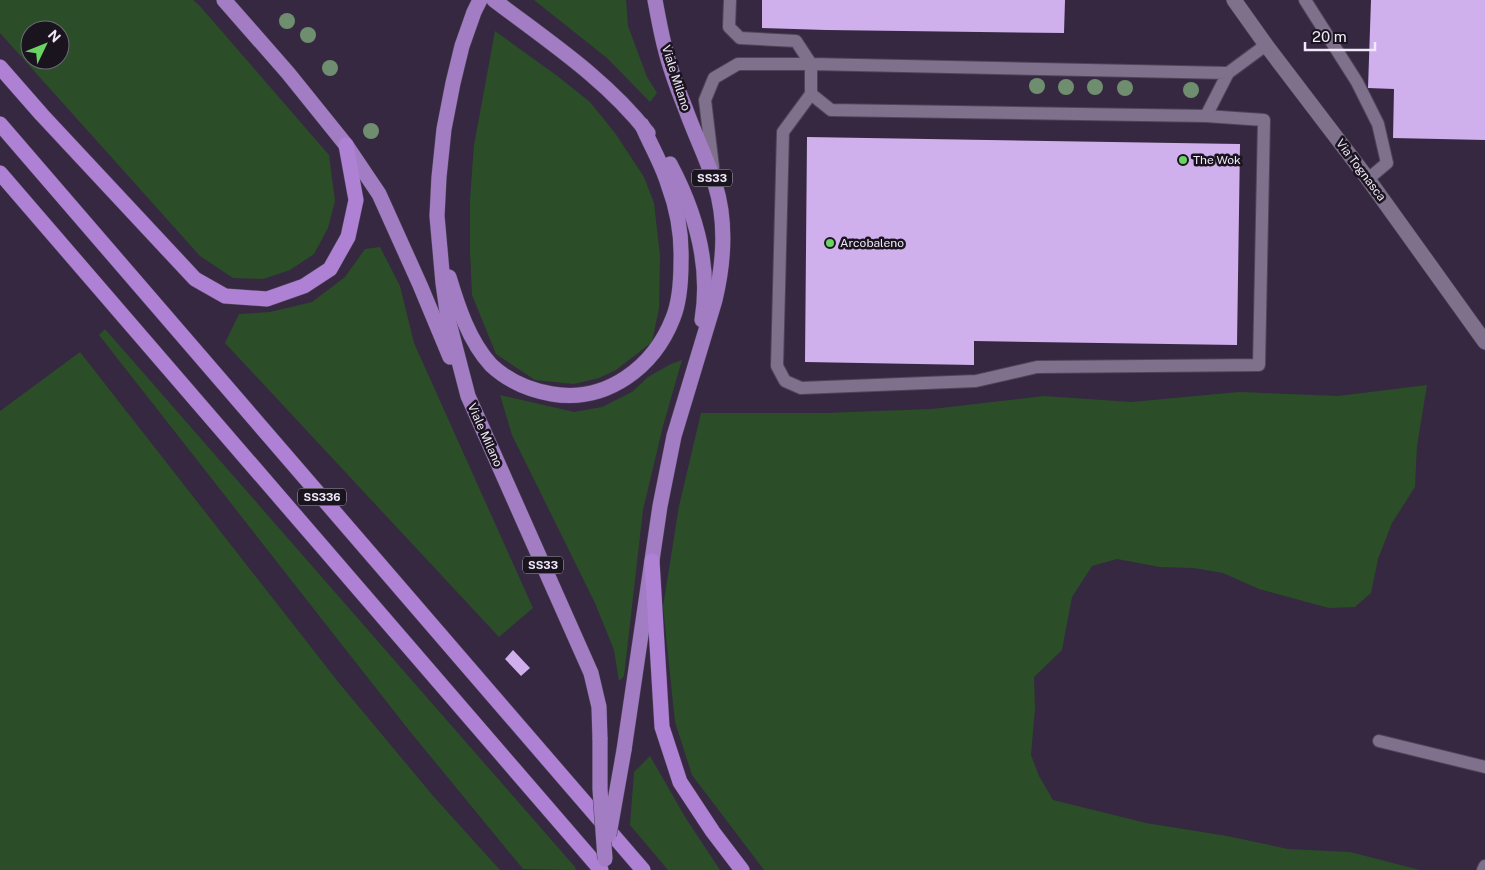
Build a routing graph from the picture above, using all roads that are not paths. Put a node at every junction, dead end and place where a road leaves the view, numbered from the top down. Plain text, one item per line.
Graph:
1 (224, 0) edge
2 (480, 0) edge
3 (494, 0) edge
4 (655, 0) edge
5 (730, 0) edge
6 (1234, 0) edge
7 (1305, 0) edge
8 (1266, 45) junction
9 (811, 64) junction
10 (0, 67) edge
11 (1228, 73) junction
12 (811, 94) junction
13 (1206, 116) junction
14 (0, 124) edge
15 (642, 125) junction
16 (346, 145) junction
17 (0, 173) edge
18 (1368, 179) junction
19 (715, 185) junction
20 (439, 246) junction
21 (1485, 342) edge
22 (696, 361) junction
23 (468, 396) junction
24 (652, 561) junction
25 (1379, 741) dead end
26 (1485, 767) edge
27 (604, 866) edge
28 (1485, 866) edge
29 (643, 870) edge
30 (742, 870) edge
31 (1483, 870) edge

1 - 16 main road
2 - 20 main road, Viale Milano / SS33
3 - 15 main road
4 - 19 main road, Viale Milano / SS33
5 - 9 lane
6 - 8 street, Via Tognasca
7 - 18 lane
8 - 11 lane
8 - 18 street, Via Tognasca
9 - 11 lane
9 - 12 lane
9 - 19 lane
10 - 16 highway
11 - 13 lane
12 - 13 lane
12 - 13 lane
14 - 29 highway, SS336
15 - 20 main road
15 - 22 main road
16 - 23 main road
17 - 27 highway, SS336
18 - 21 street, Via Tognasca
19 - 22 main road, Viale Milano / SS33
20 - 23 main road, Viale Milano / SS33
22 - 24 main road, Viale Milano / SS33
23 - 27 main road, Viale Milano / SS33, bridge
24 - 27 main road, Viale Milano / SS33, bridge
24 - 30 highway
25 - 26 lane
28 - 31 lane

